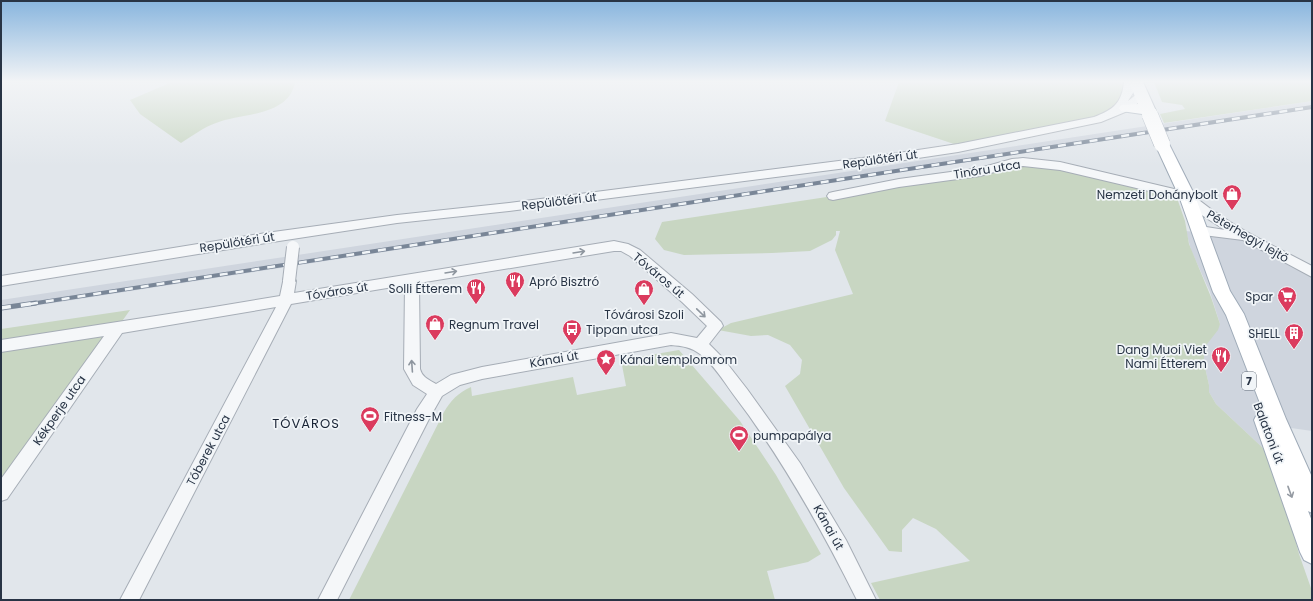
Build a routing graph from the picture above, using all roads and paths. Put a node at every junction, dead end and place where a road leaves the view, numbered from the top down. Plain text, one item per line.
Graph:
1 (1120, 110) edge
2 (1143, 110) edge
3 (1149, 110) edge
4 (1150, 113) junction
5 (833, 196) dead end
6 (1187, 196) junction
7 (1199, 229) junction
8 (1235, 230) junction
9 (1248, 238) junction
10 (294, 240) junction
11 (1312, 272) edge
12 (412, 279) junction
13 (1, 281) edge
14 (1222, 292) junction
15 (286, 300) junction
16 (118, 327) junction
17 (1, 346) edge
18 (700, 346) junction
19 (437, 391) junction
20 (1, 493) edge
21 (1312, 502) edge
22 (1312, 552) edge
23 (129, 600) edge
24 (328, 600) edge
25 (867, 600) edge

1 - 10 street, Repülőtéri út
2 - 4 main road
3 - 4 main road, Balatoni út / 7
4 - 6 main road, Balatoni út / 7, bridge
5 - 6 street, Tinóru utca
6 - 7 main road, Balatoni út / 7
6 - 8 street, Péterhegyi lejtő
7 - 8 street
7 - 9 street
7 - 14 main road, Balatoni út / 7
8 - 9 street, Péterhegyi lejtő
9 - 11 street, Péterhegyi lejtő
10 - 13 street, Repülőtéri út
10 - 15 street, Tóberek utca, bridge
12 - 15 street, Tóváros út
12 -> 18 street, Tóváros út
19 -> 12 street
14 - 21 main road, Balatoni út / 7
14 -> 22 main road, Balatoni út / 7
15 - 16 street, Tóváros út
15 - 23 street, Tóberek utca
16 - 17 street, Tóváros út
16 - 20 street, Kékperje utca
18 - 19 street, Kánai út
18 - 25 street, Kánai út
19 - 24 street, Kánai út

